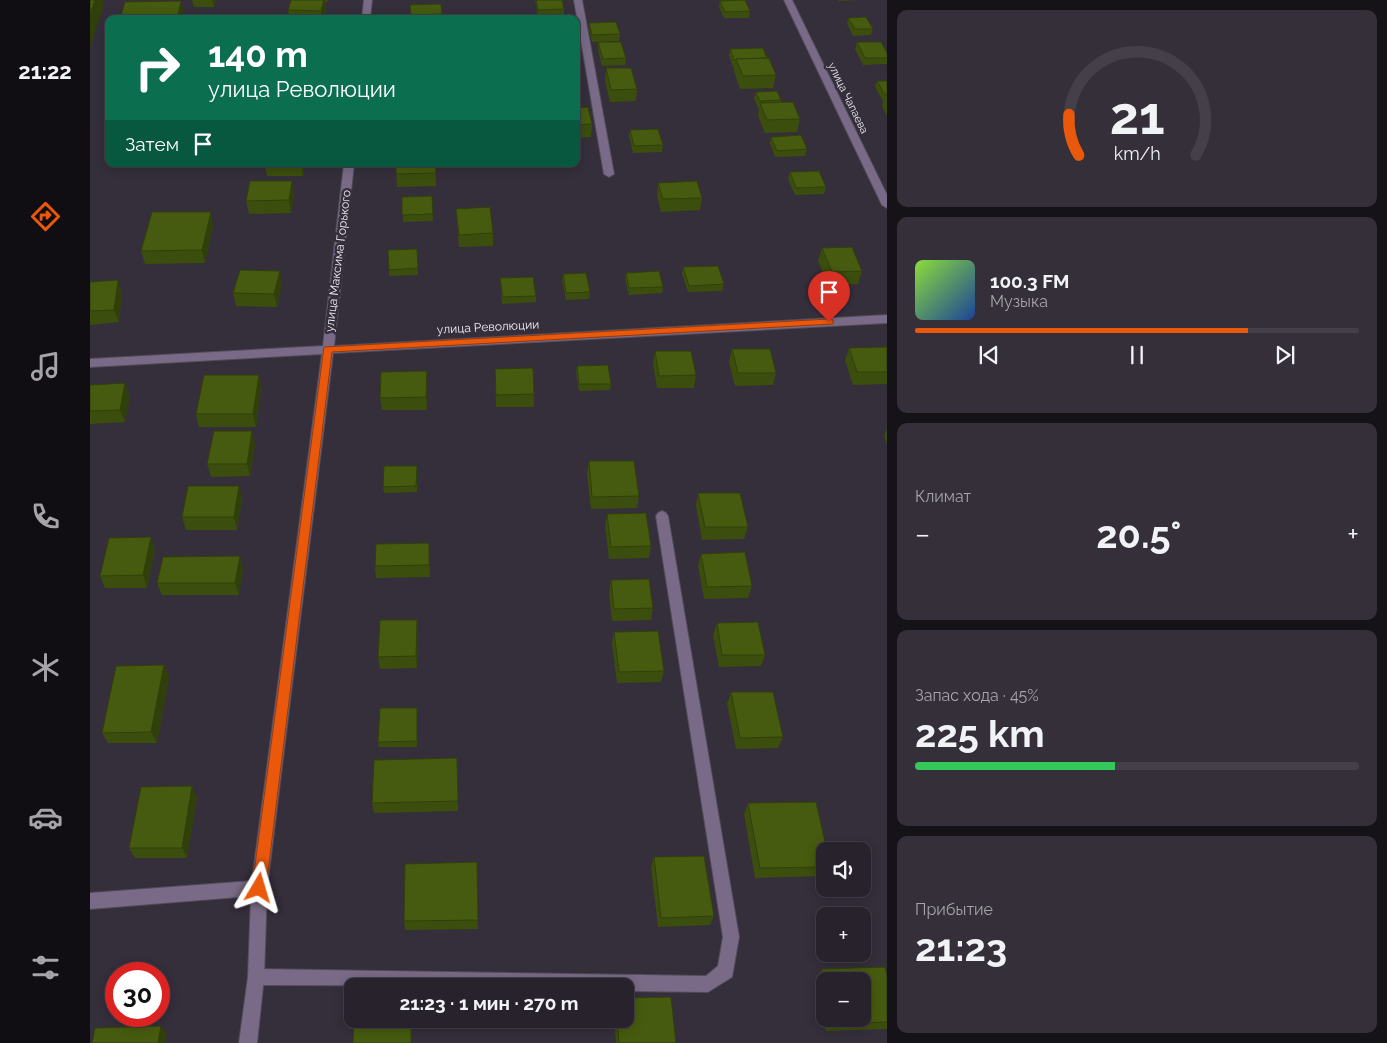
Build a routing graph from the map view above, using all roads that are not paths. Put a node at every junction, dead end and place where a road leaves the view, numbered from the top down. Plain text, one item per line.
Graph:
1 (368, 0) edge
2 (578, 0) edge
3 (788, 0) edge
4 (366, 15) edge
5 (349, 167) edge
6 (609, 174) dead end
7 (887, 205) edge
8 (887, 319) edge
9 (328, 349) junction
10 (90, 363) edge
11 (662, 516) dead end
12 (259, 888) junction
13 (90, 901) edge
14 (256, 977) junction
15 (248, 1043) edge

1 - 4 street
2 - 6 street
3 - 7 street, улица Чапаева
5 - 9 street, улица Максима Горького
8 - 9 street, улица Революции
9 - 10 street, улица Революции
9 - 12 street, улица Максима Горького
11 - 14 street
12 - 13 street
12 - 14 street, улица Максима Горького
14 - 15 street, улица Максима Горького

